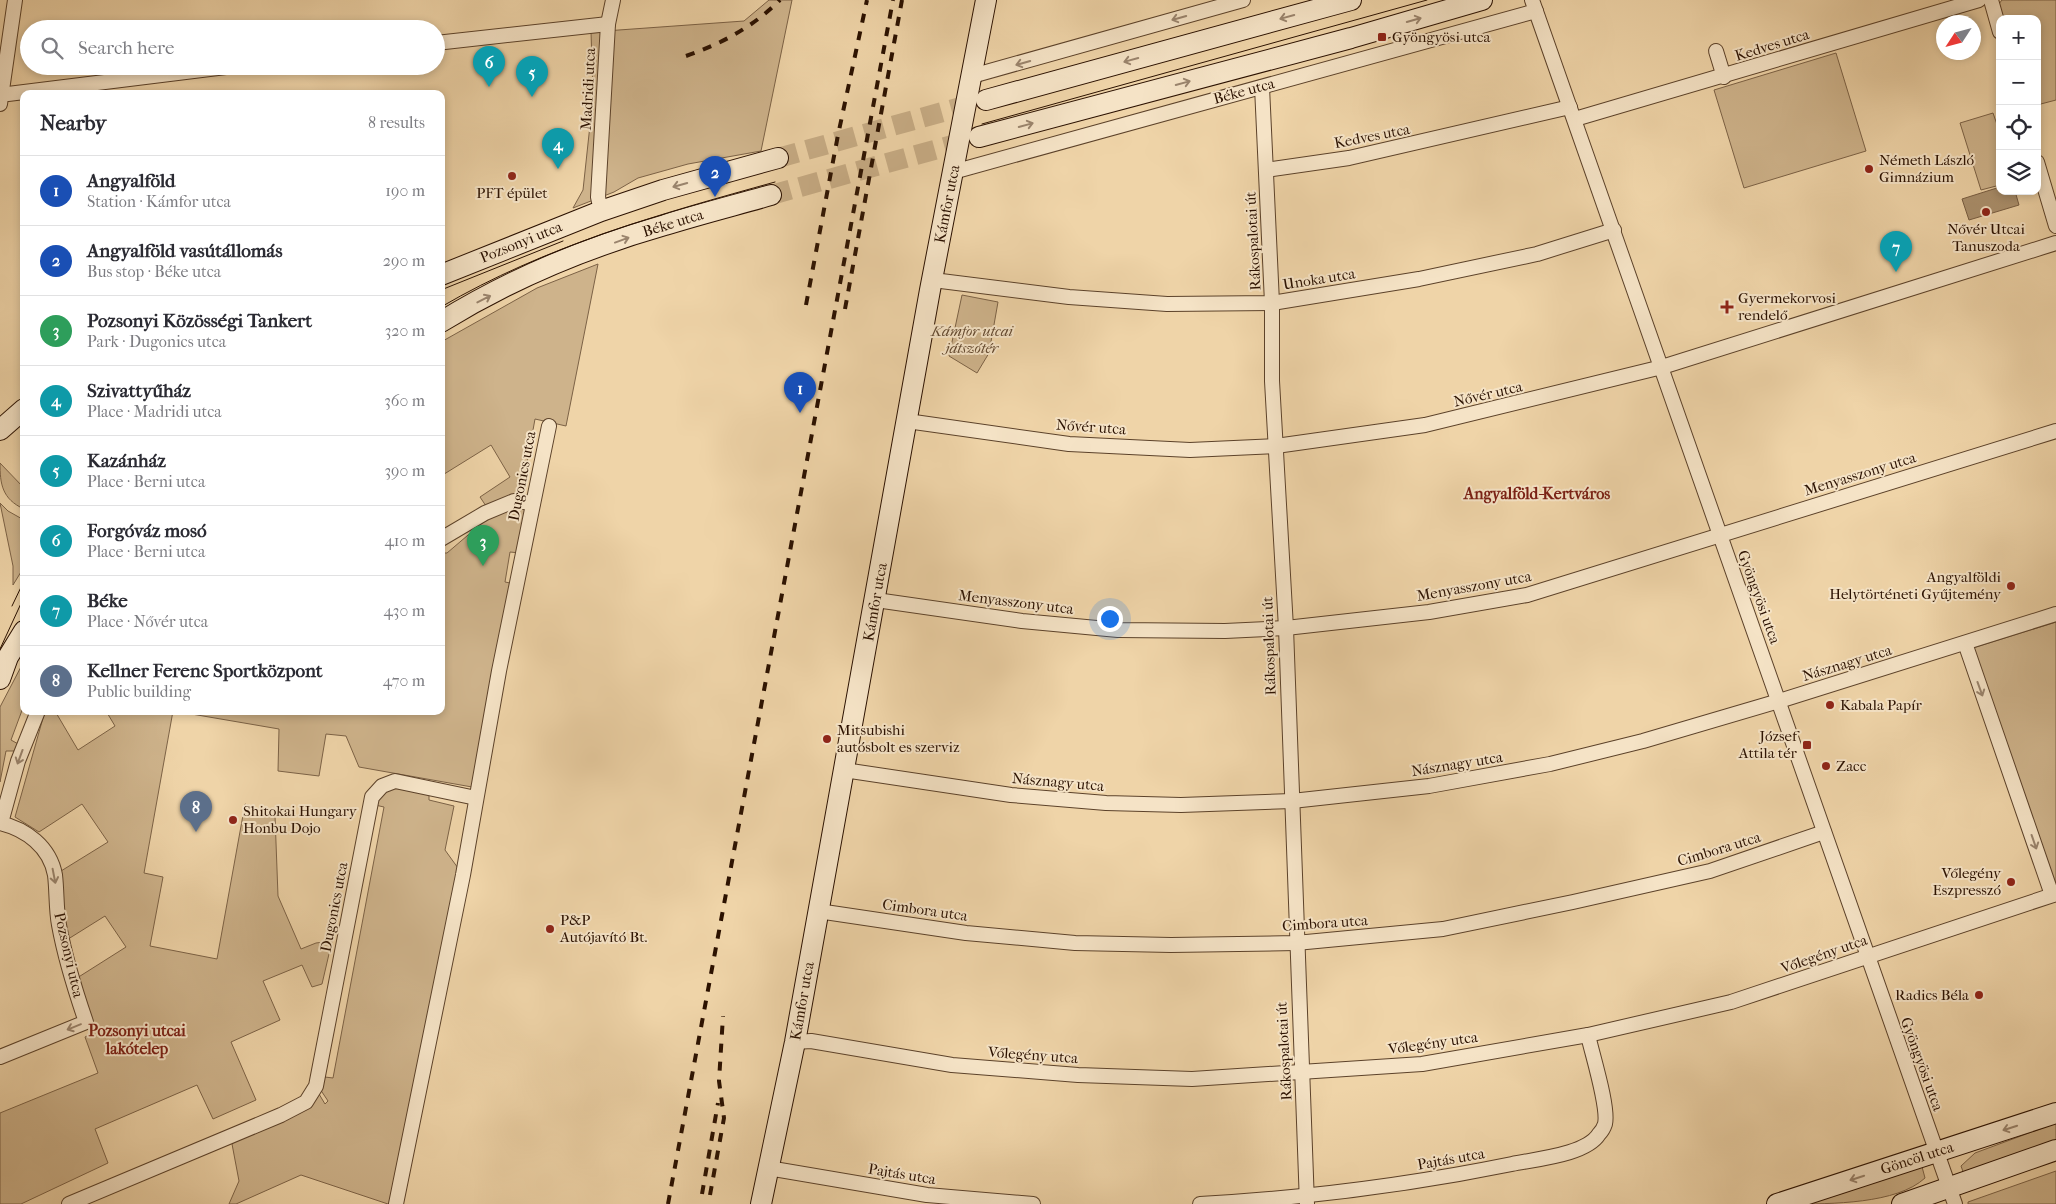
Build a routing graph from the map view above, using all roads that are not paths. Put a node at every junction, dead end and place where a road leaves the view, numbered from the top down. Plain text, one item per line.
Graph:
1 (15, 0) edge
2 (613, 0) edge
3 (986, 0) edge
4 (1243, 0) edge
5 (1351, 0) edge
6 (1482, 0) edge
7 (1979, 0) edge
8 (1991, 0) edge
9 (1534, 5) edge
10 (1996, 18) edge
11 (608, 24) junction
12 (445, 42) edge
13 (1716, 51) dead end
14 (166, 75) edge
15 (972, 76) junction
16 (1724, 77) junction
17 (1262, 86) junction
18 (54, 90) edge
19 (20, 94) edge
20 (1, 97) edge
21 (986, 100) tunnel mouth
22 (1572, 113) junction
23 (979, 137) tunnel mouth
24 (778, 158) tunnel mouth
25 (1266, 170) junction
26 (953, 172) junction
27 (2041, 175) edge
28 (772, 195) tunnel mouth
29 (601, 211) junction
30 (2056, 226) edge
31 (1614, 230) junction
32 (2056, 243) edge
33 (445, 273) edge
34 (933, 280) junction
35 (1272, 303) junction
36 (445, 320) edge
37 (1662, 367) junction
38 (20, 412) edge
39 (907, 421) junction
40 (549, 426) dead end
41 (0, 430) edge
42 (2056, 432) edge
43 (1276, 446) junction
44 (534, 504) junction
45 (1719, 534) junction
46 (445, 537) edge
47 (876, 600) junction
48 (2056, 614) edge
49 (1286, 628) junction
50 (20, 638) edge
51 (1965, 643) junction
52 (0, 679) edge
53 (1779, 702) junction
54 (36, 715) edge
55 (844, 770) junction
56 (476, 798) junction
57 (1292, 801) junction
58 (1, 823) edge
59 (1824, 832) junction
60 (2054, 895) edge
61 (818, 911) junction
62 (1296, 943) junction
63 (1867, 956) junction
64 (1588, 1035) junction
65 (795, 1042) junction
66 (0, 1057) edge
67 (1302, 1072) junction
68 (2056, 1113) edge
69 (2056, 1150) edge
70 (1936, 1151) junction
71 (768, 1168) junction
72 (1952, 1196) edge
73 (1307, 1200) edge
74 (69, 1204) edge
75 (396, 1204) edge
76 (761, 1204) edge
77 (1033, 1204) edge
78 (1200, 1204) edge
79 (1777, 1204) edge
80 (1902, 1204) edge

1 - 20 street
2 - 11 street, Madridi utca
3 - 15 main road, Kámfor utca
4 -> 15 street
5 -> 21 main road
23 -> 6 main road, Béke utca
7 - 16 street, Kedves utca
8 - 10 street
9 - 17 street, Béke utca
9 - 22 street, Gyöngyösi utca
11 - 12 street
11 - 29 street, Madridi utca
13 - 16 street
14 - 18 street
15 - 26 main road, Kámfor utca
16 - 22 street, Kedves utca
17 - 25 street, Rákospalotai út
17 - 26 street, Béke utca
19 - 20 street
22 - 25 street, Kedves utca
22 - 31 street, Gyöngyösi utca
24 -> 29 main road
25 - 35 street, Rákospalotai út
26 - 34 main road, Kámfor utca
27 - 30 street
36 -> 28 main road, Béke utca
29 - 33 main road, Pozsonyi utca
31 - 35 street, Unoka utca
31 - 37 street, Gyöngyösi utca
32 - 37 street, Nővér utca
34 - 35 street, Unoka utca
34 - 39 main road, Kámfor utca
35 - 43 street, Rákospalotai út
37 - 43 street, Nővér utca
37 - 45 street, Gyöngyösi utca
38 - 41 main road
39 - 43 street, Nővér utca
39 - 47 main road, Kámfor utca
40 - 44 street, Dugonics utca
42 - 45 street, Menyasszony utca
43 - 49 street, Rákospalotai út
44 - 46 street
44 - 56 street, Dugonics utca
45 - 49 street, Menyasszony utca
45 - 53 street, Gyöngyösi utca
47 - 49 street, Menyasszony utca
47 - 55 main road, Kámfor utca
48 - 51 street, Násznagy utca
49 - 57 street, Rákospalotai út
50 - 52 main road
51 - 53 street, Násznagy utca
51 -> 60 street
53 - 57 street, Násznagy utca
53 - 59 street, Gyöngyösi utca
54 -> 58 street, Pozsonyi utca
55 - 57 street, Násznagy utca
55 - 61 main road, Kámfor utca
56 - 74 street, Dugonics utca
56 - 75 street, Dugonics utca
57 - 62 street, Rákospalotai út
58 -> 66 street, Pozsonyi utca
59 - 62 street, Cimbora utca
59 - 63 street, Gyöngyösi utca
60 - 63 street, Vőlegény utca
61 - 62 street, Cimbora utca
61 - 65 main road, Kámfor utca
62 - 67 street, Rákospalotai út
63 - 64 street, Vőlegény utca
63 - 70 street, Gyöngyösi utca
64 - 67 street, Vőlegény utca
64 - 73 street, Pajtás utca
65 - 67 street, Vőlegény utca
65 - 71 main road, Kámfor utca
67 - 73 street, Rákospalotai út
68 -> 70 main road, Göncöl utca
69 - 72 main road
70 - 72 street, Gyöngyösi utca
70 -> 79 main road, Göncöl utca
71 - 76 main road, Kámfor utca
71 - 77 street, Pajtás utca
72 - 80 main road
73 - 78 street, Pajtás utca

